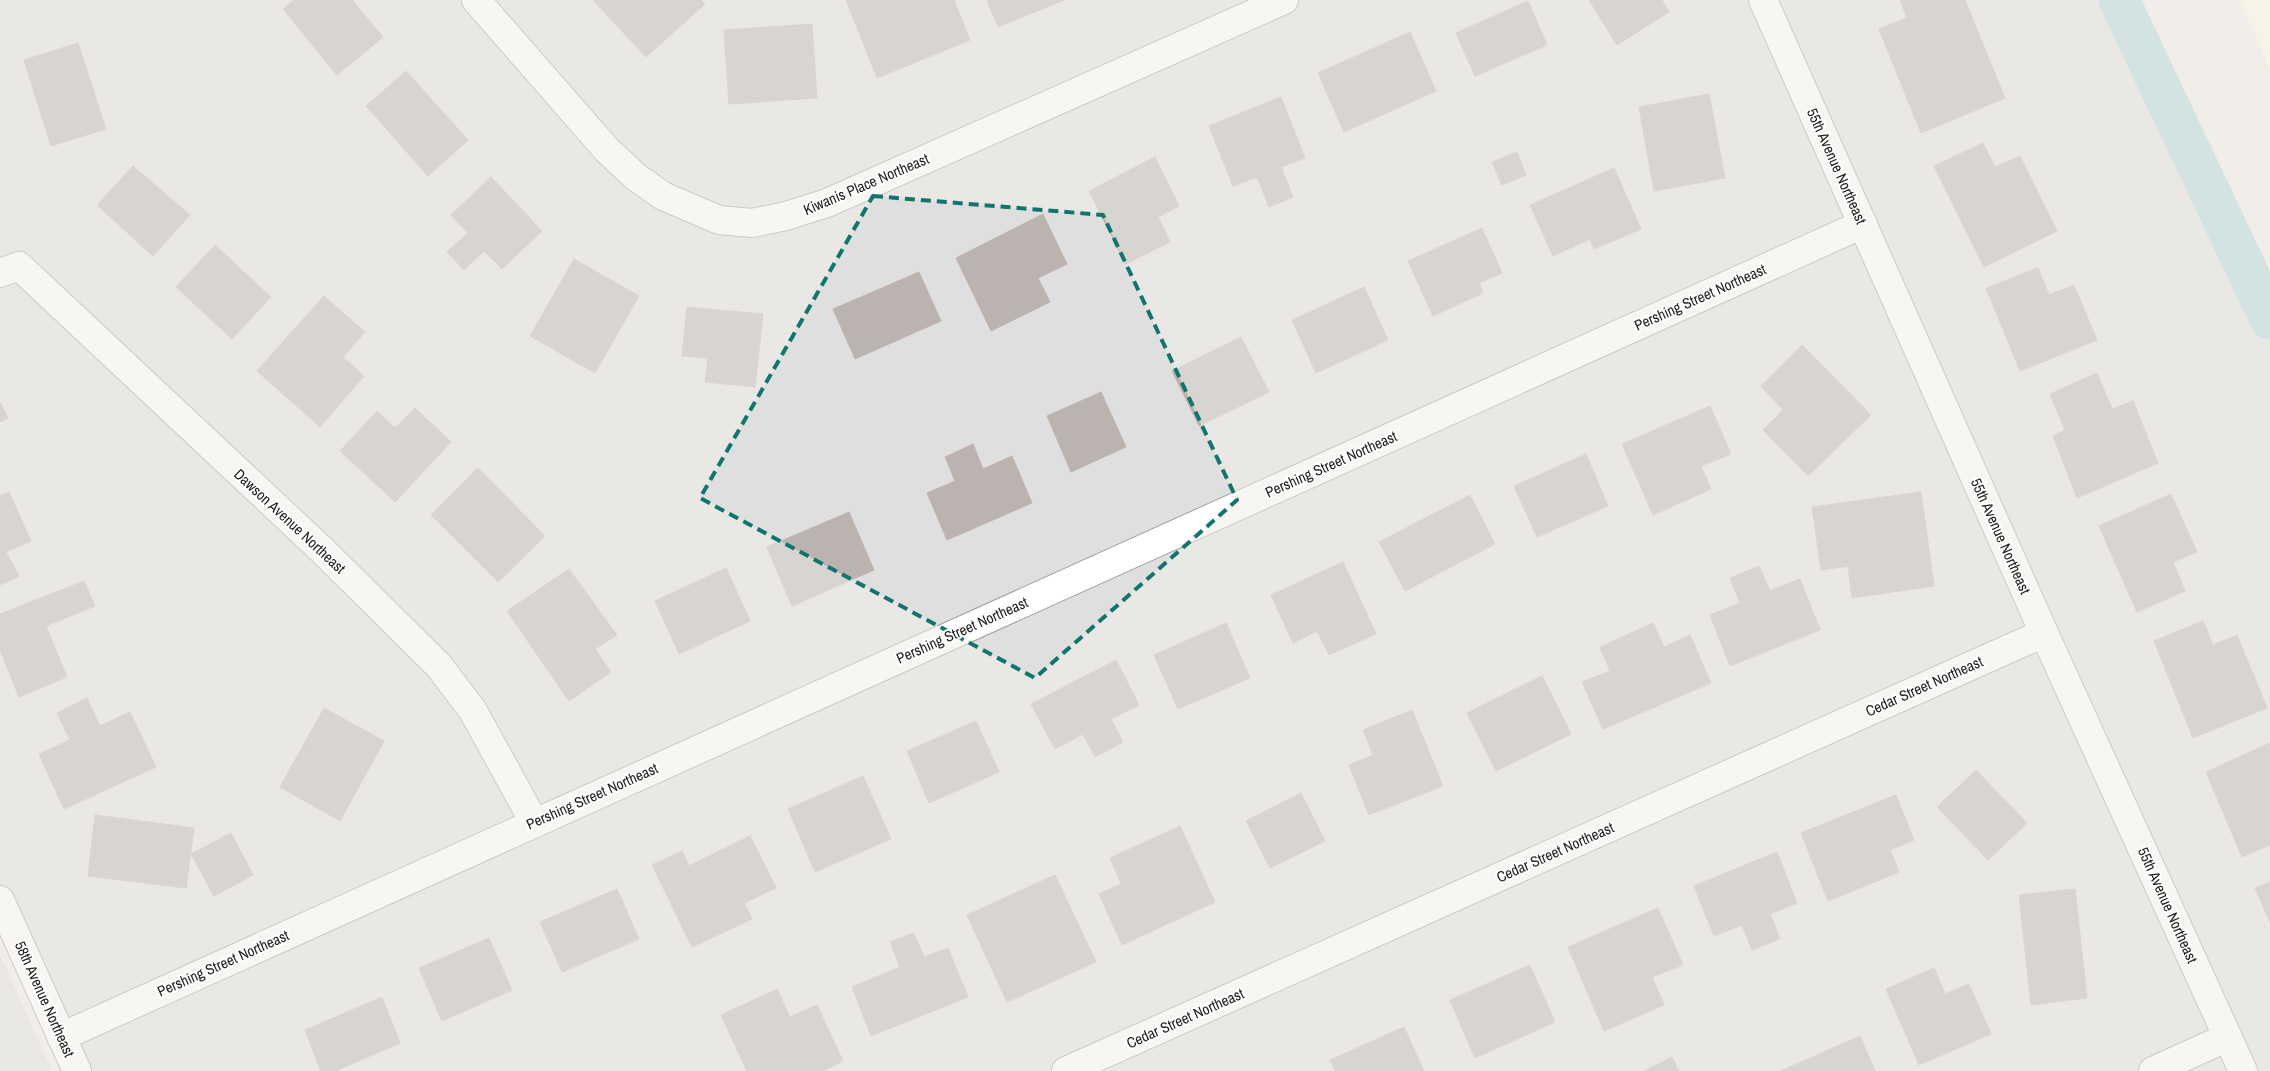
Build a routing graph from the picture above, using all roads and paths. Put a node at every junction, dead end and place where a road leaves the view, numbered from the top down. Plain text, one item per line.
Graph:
1 (476, 0) edge
2 (1284, 0) edge
3 (1763, 0) edge
4 (1863, 224) junction
5 (0, 272) edge
6 (2044, 633) junction
7 (534, 822) junction
8 (0, 900) edge
9 (62, 1037) junction
10 (2228, 1037) junction
11 (77, 1071) edge
12 (1066, 1071) edge
13 (2153, 1071) edge
14 (2243, 1071) edge

1 - 2 street, Kiwanis Place Northeast
3 - 4 street, 55th Avenue Northeast
4 - 6 street, 55th Avenue Northeast
4 - 7 street, Pershing Street Northeast
5 - 7 street, Dawson Avenue Northeast
6 - 10 street, 55th Avenue Northeast
6 - 12 street, Cedar Street Northeast
7 - 9 street, Pershing Street Northeast
8 - 9 street, 58th Avenue Northeast
9 - 11 street, 58th Avenue Northeast
10 - 13 street
10 - 14 street, 55th Avenue Northeast

